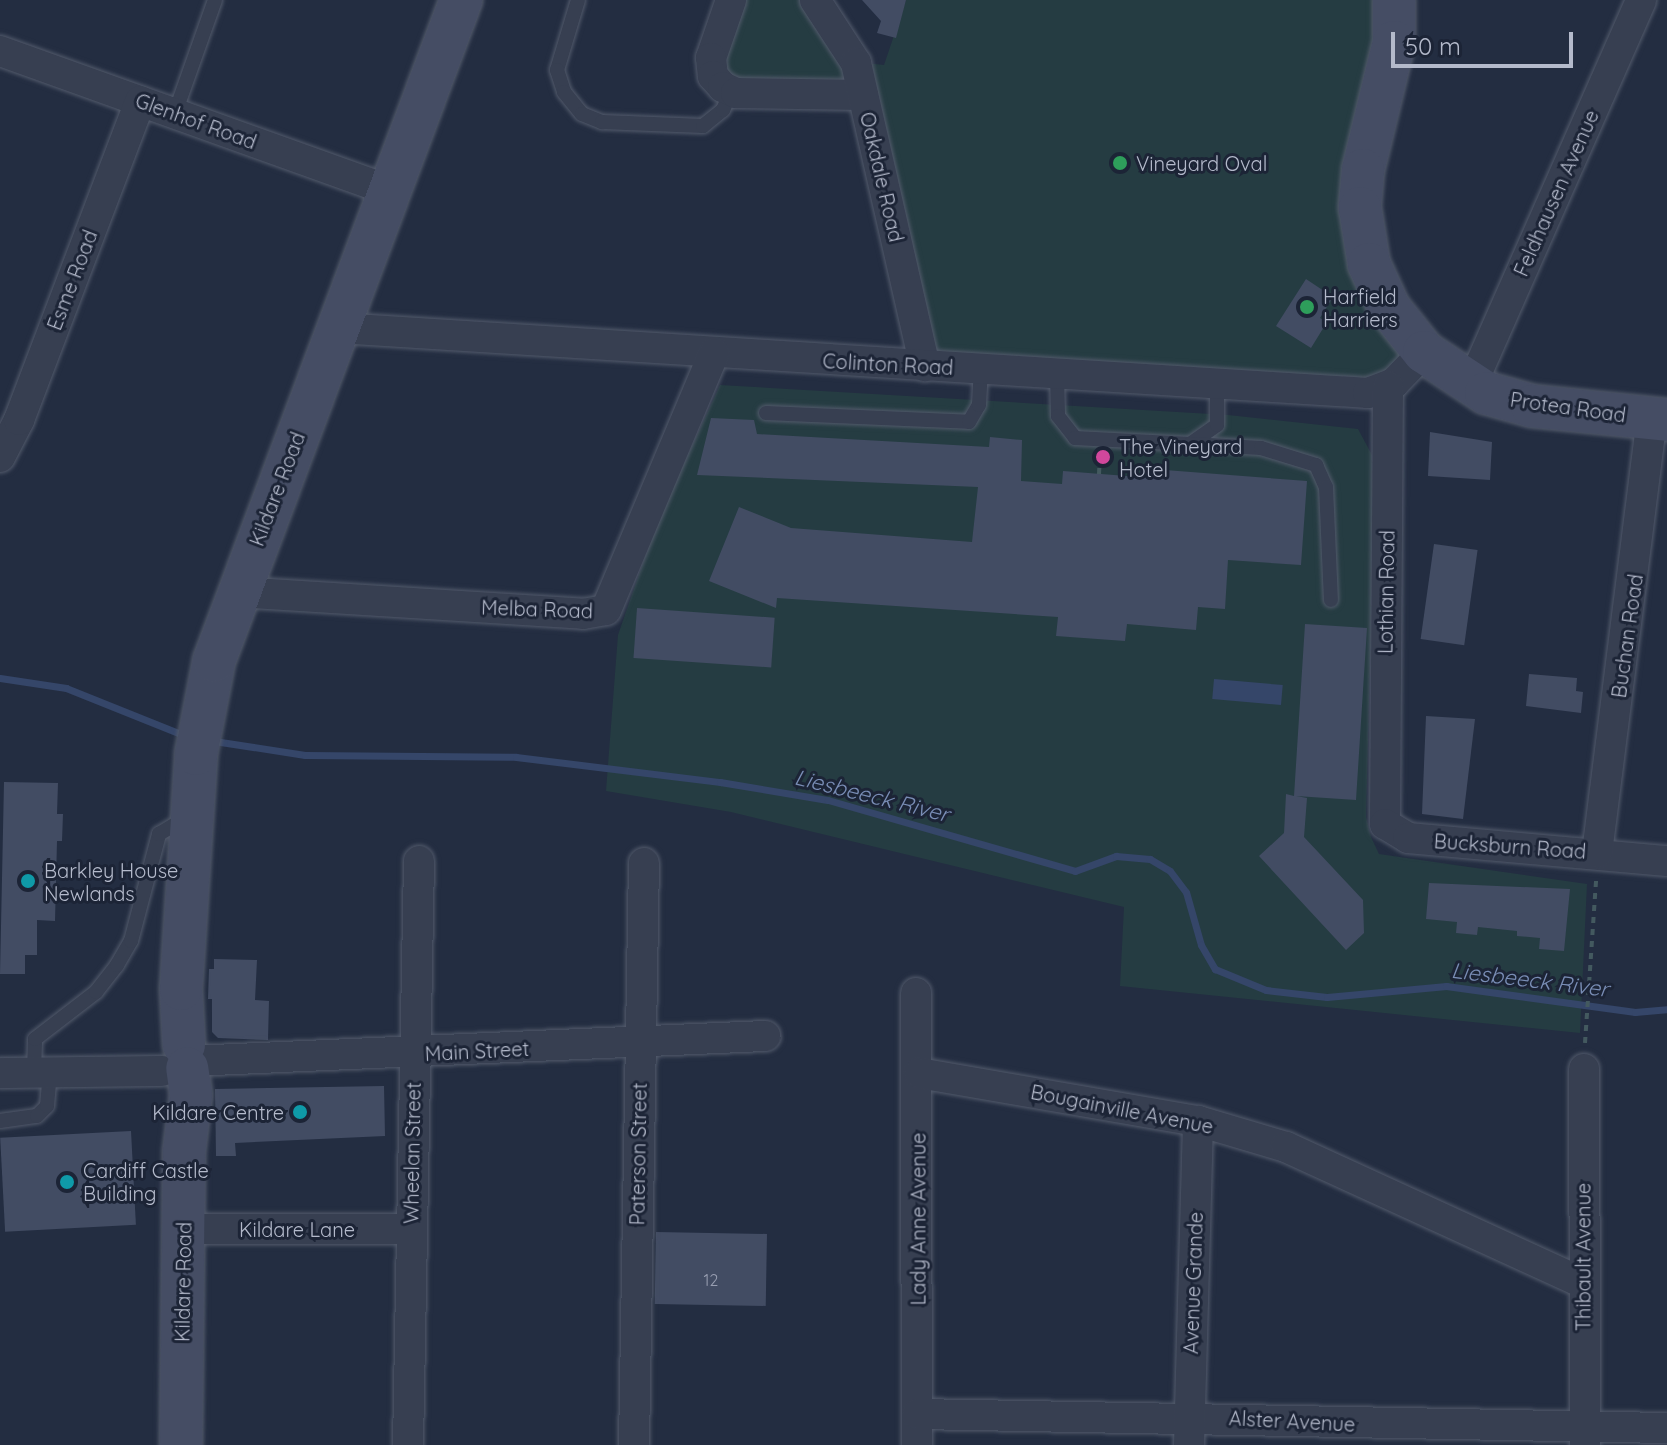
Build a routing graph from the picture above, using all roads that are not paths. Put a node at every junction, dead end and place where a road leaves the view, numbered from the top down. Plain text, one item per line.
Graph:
1 (215, 0) edge
2 (461, 0) edge
3 (578, 0) edge
4 (731, 0) edge
5 (815, 0) edge
6 (1394, 0) edge
7 (1641, 0) edge
8 (0, 51) edge
9 (731, 91) junction
10 (863, 95) junction
11 (140, 101) junction
12 (175, 113) junction
13 (391, 191) junction
14 (338, 328) junction
15 (1424, 352) junction
16 (714, 353) junction
17 (925, 366) junction
18 (981, 369) junction
19 (1057, 374) junction
20 (1217, 383) junction
21 (1388, 386) junction
22 (1471, 386) junction
23 (766, 413) dead end
24 (1660, 419) edge
25 (1190, 444) junction
26 (0, 457) edge
27 (237, 592) junction
28 (1331, 600) dead end
29 (1384, 797) joint
30 (192, 817) junction
31 (1597, 853) junction
32 (419, 861) dead end
33 (1667, 861) edge
34 (644, 863) dead end
35 (916, 993) dead end
36 (765, 1036) dead end
37 (640, 1043) junction
38 (414, 1054) junction
39 (167, 1061) junction
40 (1584, 1069) road end
41 (42, 1071) junction
42 (0, 1073) edge
43 (919, 1073) junction
44 (0, 1121) edge
45 (1198, 1121) junction
46 (183, 1229) junction
47 (410, 1229) junction
48 (1583, 1283) junction
49 (917, 1414) junction
50 (1667, 1428) edge
51 (1189, 1431) edge
52 (1585, 1436) edge
53 (181, 1445) edge
54 (408, 1445) edge
55 (634, 1445) edge
56 (917, 1445) edge

1 - 12 lane
2 - 13 street, Kildare Road
3 - 9 lane
4 - 9 street
5 - 10 street, Oakdale Road
6 - 15 street, Protea Road
7 - 22 street, Feldhausen Avenue
8 - 11 street, Glenhof Road
9 - 10 street
10 - 17 street, Oakdale Road
11 - 12 street, Glenhof Road
11 - 26 street, Esme Road
12 - 13 street, Glenhof Road
13 - 14 street, Kildare Road
14 - 16 street, Colinton Road
14 - 27 street, Kildare Road
15 - 21 street
15 - 22 street, Protea Road
16 - 17 street, Colinton Road
16 - 27 street, Melba Road
17 - 18 street, Colinton Road
18 - 19 street, Colinton Road
18 - 23 lane
19 - 20 street, Colinton Road
19 - 25 lane
20 - 21 street, Colinton Road
20 - 25 lane
21 - 29 street, Lothian Road
22 - 24 street, Protea Road
24 - 31 street, Buchan Road
25 - 28 lane
27 - 30 street, Kildare Road
29 - 31 street, Bucksburn Road
30 - 39 street, Kildare Road
30 - 41 lane
31 - 33 street, Bucksburn Road
32 - 38 street, Wheelan Street
34 - 37 street, Paterson Street
35 - 43 street, Lady Anne Avenue
36 - 37 street, Main Street
37 - 38 street, Main Street
37 - 55 street, Paterson Street
38 - 39 street, Main Street
38 - 47 street, Wheelan Street
39 - 41 street, Main Street
39 - 46 street, Kildare Road
40 - 48 street, Thibault Avenue
41 - 42 street, Main Street
41 - 44 lane
43 - 45 street, Bougainville Avenue
43 - 49 street, Lady Anne Avenue
45 - 48 street, Bougainville Avenue
45 - 51 street, Avenue Grande
46 - 47 street, Kildare Lane
46 - 53 street, Kildare Road
47 - 54 street, Wheelan Street
48 - 52 street, Thibault Avenue
49 - 51 street, Alster Avenue
49 - 56 street, Lady Anne Avenue
50 - 52 street, Alster Avenue
51 - 52 street, Alster Avenue

